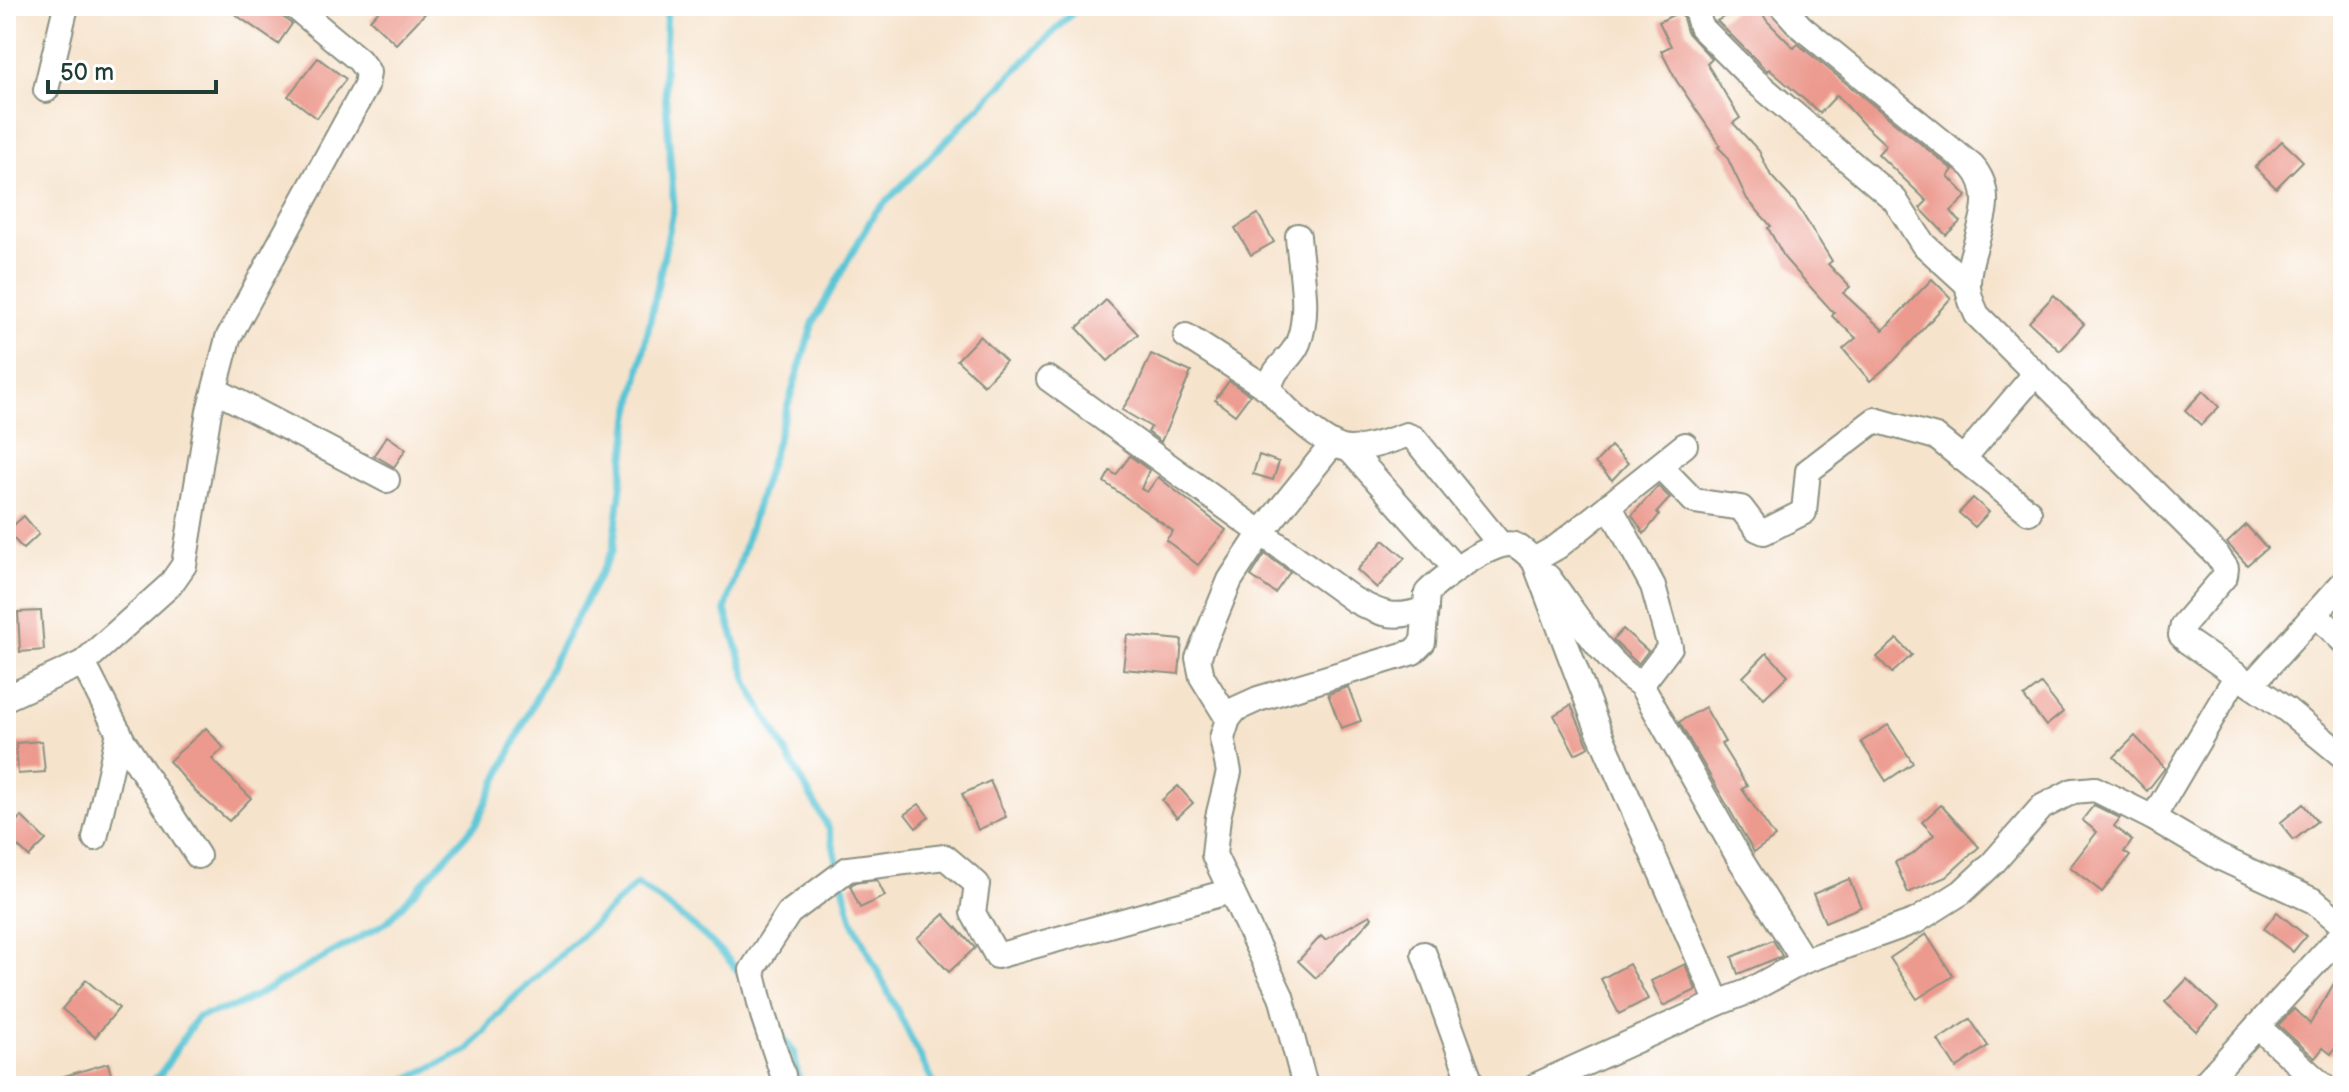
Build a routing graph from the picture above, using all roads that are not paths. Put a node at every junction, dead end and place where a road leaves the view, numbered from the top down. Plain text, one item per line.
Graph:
1 (66, 6) edge
2 (294, 6) edge
3 (1695, 6) edge
4 (1782, 6) edge
5 (46, 90) dead end
6 (1298, 236) dead end
7 (1968, 285) junction
8 (1186, 336) dead end
9 (2036, 373) junction
10 (1049, 379) dead end
11 (215, 390) junction
12 (1270, 390) junction
13 (1685, 445) dead end
14 (1341, 447) junction
15 (1963, 459) junction
16 (1660, 466) junction
17 (387, 480) dead end
18 (1609, 505) junction
19 (2029, 512) dead end
20 (1261, 533) junction
21 (1500, 544) junction
22 (1534, 560) junction
23 (1456, 569) junction
24 (2343, 583) edge
25 (1426, 609) junction
26 (2316, 614) junction
27 (2343, 641) edge
28 (83, 663) junction
29 (2244, 680) junction
30 (1641, 685) junction
31 (6, 698) edge
32 (1228, 719) junction
33 (119, 732) junction
34 (2343, 756) edge
35 (2153, 818) junction
36 (95, 838) dead end
37 (198, 856) dead end
38 (1231, 891) junction
39 (2343, 925) edge
40 (2343, 933) edge
41 (1424, 954) dead end
42 (1804, 961) junction
43 (1718, 1003) junction
44 (2257, 1026) junction
45 (784, 1086) edge
46 (1305, 1086) edge
47 (1472, 1086) edge
48 (1535, 1086) edge
49 (2202, 1086) edge
50 (2323, 1086) edge

1 - 5 street
2 - 11 street
3 - 7 street
4 - 7 street
6 - 12 street
7 - 9 street
8 - 12 street
9 - 15 street
9 - 29 street
10 - 20 street
11 - 17 street
11 - 28 street
12 - 14 street
13 - 16 street
14 - 20 street
14 - 21 street
14 - 23 street
15 - 16 street
15 - 19 street
16 - 18 street
18 - 22 street
18 - 30 street
20 - 25 street
20 - 32 street
21 - 22 street
21 - 23 street
22 - 30 street
22 - 43 street
23 - 25 street
24 - 26 street
25 - 32 street
26 - 27 street
26 - 29 street
28 - 31 street
28 - 33 street
29 - 34 street
29 - 35 street
30 - 42 street
32 - 38 street
33 - 36 street
33 - 37 street
35 - 39 street
35 - 42 street
38 - 45 street
38 - 46 street
40 - 44 street
41 - 47 street
42 - 43 street
43 - 48 street
44 - 49 street
44 - 50 street

